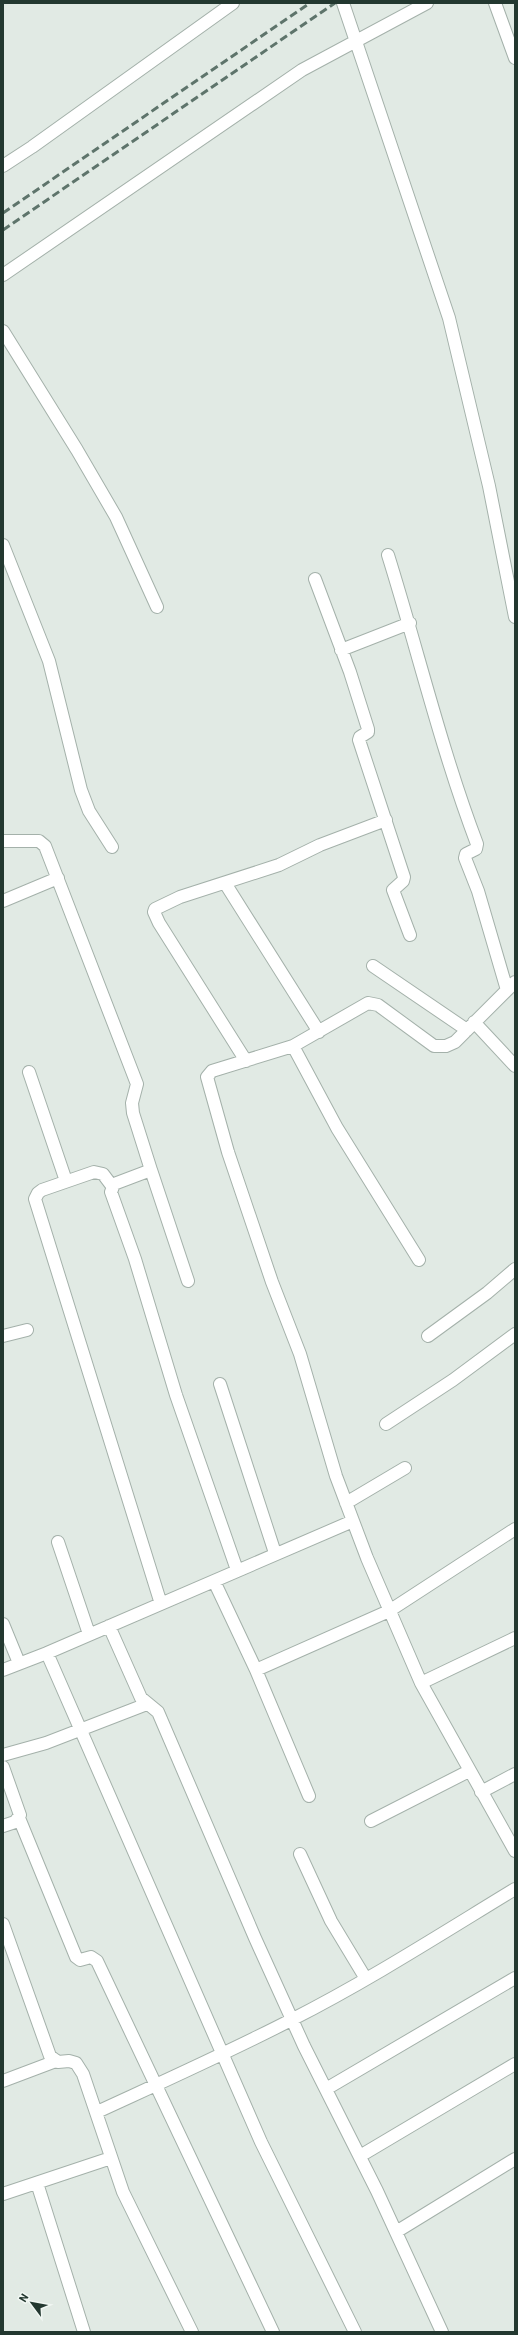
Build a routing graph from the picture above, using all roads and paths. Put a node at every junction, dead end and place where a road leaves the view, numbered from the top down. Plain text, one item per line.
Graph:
1 (233, 3) edge
2 (343, 3) edge
3 (427, 3) edge
4 (494, 3) edge
5 (357, 40) junction
6 (515, 58) edge
7 (3, 166) edge
8 (3, 275) edge
9 (3, 331) edge
10 (3, 545) edge
11 (388, 555) dead end
12 (314, 579) dead end
13 (157, 607) dead end
14 (515, 618) edge
15 (410, 623) junction
16 (341, 650) junction
17 (386, 820) junction
18 (3, 841) edge
19 (112, 848) dead end
20 (58, 878) junction
21 (225, 883) junction
22 (3, 901) edge
23 (410, 935) dead end
24 (372, 966) dead end
25 (511, 986) edge
26 (470, 1026) junction
27 (319, 1032) junction
28 (293, 1046) junction
29 (246, 1061) junction
30 (515, 1066) edge
31 (28, 1072) dead end
32 (151, 1170) junction
33 (66, 1181) junction
34 (112, 1186) junction
35 (419, 1260) dead end
36 (515, 1269) edge
37 (188, 1281) dead end
38 (27, 1330) dead end
39 (515, 1334) edge
40 (3, 1336) edge
41 (428, 1336) dead end
42 (220, 1384) dead end
43 (386, 1424) dead end
44 (405, 1468) dead end
45 (346, 1503) junction
46 (353, 1521) junction
47 (515, 1529) edge
48 (58, 1542) dead end
49 (275, 1553) junction
50 (237, 1570) junction
51 (214, 1581) junction
52 (161, 1604) junction
53 (389, 1611) junction
54 (3, 1624) edge
55 (109, 1626) junction
56 (89, 1634) junction
57 (515, 1638) edge
58 (47, 1653) junction
59 (19, 1663) junction
60 (3, 1670) edge
61 (256, 1670) junction
62 (421, 1683) junction
63 (147, 1704) junction
64 (80, 1730) junction
65 (3, 1755) edge
66 (3, 1767) edge
67 (469, 1772) junction
68 (515, 1774) edge
69 (481, 1792) junction
70 (309, 1796) dead end
71 (20, 1818) junction
72 (372, 1821) dead end
73 (3, 1826) edge
74 (515, 1851) edge
75 (300, 1854) dead end
76 (515, 1889) edge
77 (3, 1924) edge
78 (515, 1978) edge
79 (366, 1979) junction
80 (292, 2020) junction
81 (222, 2055) junction
82 (56, 2061) junction
83 (515, 2064) edge
84 (3, 2081) edge
85 (155, 2085) junction
86 (326, 2089) junction
87 (97, 2112) junction
88 (360, 2156) junction
89 (111, 2158) junction
90 (515, 2159) edge
91 (37, 2183) junction
92 (3, 2194) edge
93 (396, 2232) junction
94 (84, 2332) edge
95 (192, 2332) edge
96 (273, 2332) edge
97 (356, 2332) edge
98 (442, 2332) edge

1 - 7 street
2 - 5 street
3 - 5 street
4 - 6 street
5 - 8 street
5 - 14 street
9 - 13 street
10 - 19 street
11 - 15 street
12 - 16 street
15 - 16 street
15 - 25 street
16 - 17 street
17 - 21 street
17 - 23 street
18 - 20 street
20 - 22 street
20 - 32 street
21 - 27 street
21 - 29 street
24 - 26 street
25 - 26 street
26 - 27 street
26 - 30 street
27 - 28 street
28 - 29 street
28 - 35 street
29 - 45 street
31 - 33 street
32 - 34 street
32 - 37 street
33 - 34 street
33 - 52 street
34 - 50 street
36 - 41 street
38 - 40 street
39 - 43 street
42 - 49 street
44 - 45 street
45 - 46 street
46 - 49 street
46 - 53 street
47 - 53 street
48 - 56 street
49 - 50 street
50 - 51 street
51 - 52 street
51 - 61 street
52 - 55 street
53 - 61 street
53 - 62 street
54 - 59 street
55 - 56 street
55 - 63 street
56 - 58 street
57 - 62 street
58 - 59 street
58 - 64 street
59 - 60 street
61 - 70 street
62 - 67 street
63 - 64 street
63 - 80 street
64 - 65 street
64 - 81 street
66 - 71 street
67 - 69 street
67 - 72 street
68 - 69 street
69 - 74 street
71 - 73 street
71 - 85 street
75 - 79 street
76 - 79 street
77 - 82 street
78 - 86 street
79 - 80 street
80 - 81 street
80 - 86 street
81 - 85 street
81 - 97 street
82 - 84 street
82 - 87 street
83 - 88 street
85 - 87 street
85 - 96 street
86 - 88 street
87 - 89 street
88 - 93 street
89 - 91 street
89 - 95 street
90 - 93 street
91 - 92 street
91 - 94 street
93 - 98 street

